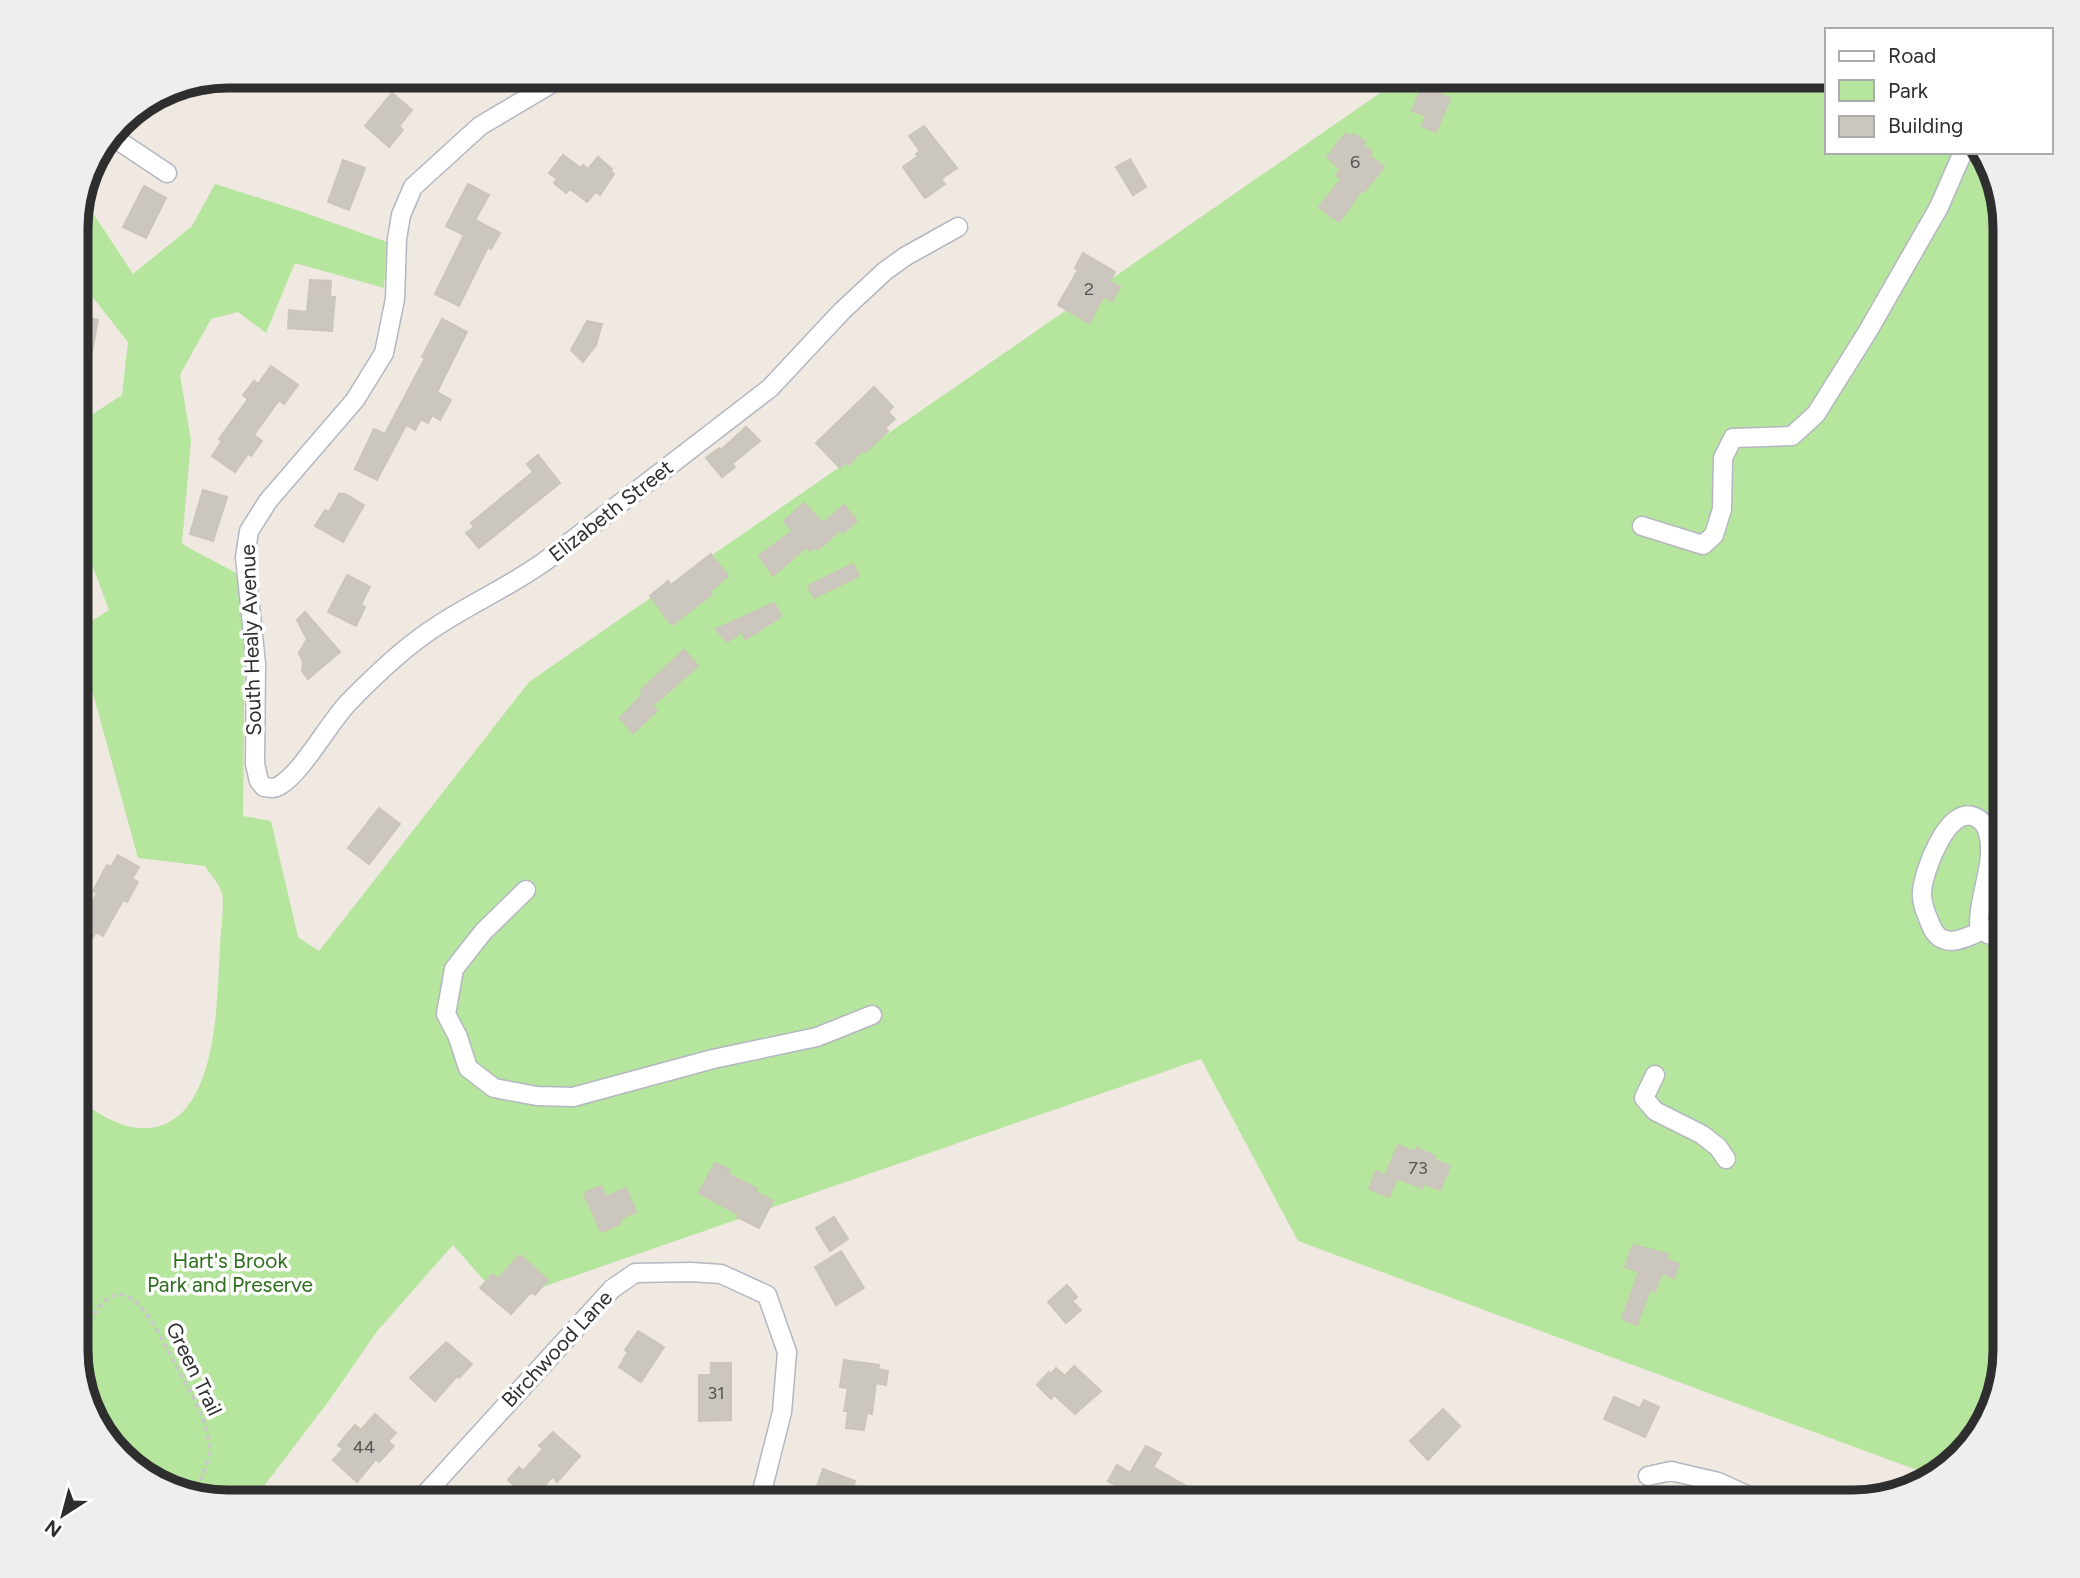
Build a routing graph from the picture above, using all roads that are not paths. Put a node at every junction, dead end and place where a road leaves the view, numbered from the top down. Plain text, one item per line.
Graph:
1 (544, 88) edge
2 (118, 140) edge
3 (1962, 154) edge
4 (167, 173) dead end
5 (958, 227) dead end
6 (1642, 526) dead end
7 (264, 787) joint
8 (526, 890) dead end
9 (1983, 930) junction
10 (1993, 934) edge
11 (872, 1015) dead end
12 (1655, 1074) dead end
13 (1726, 1159) dead end
14 (1648, 1476) dead end
15 (430, 1490) edge
16 (762, 1490) edge
17 (1736, 1490) edge

1 - 7 street, South Healy Avenue
2 - 4 street
3 - 6 street
5 - 7 street, Elizabeth Street
8 - 11 street
9 - 9 street
9 - 10 street
12 - 13 street
14 - 17 street
15 - 16 street, Birchwood Lane

